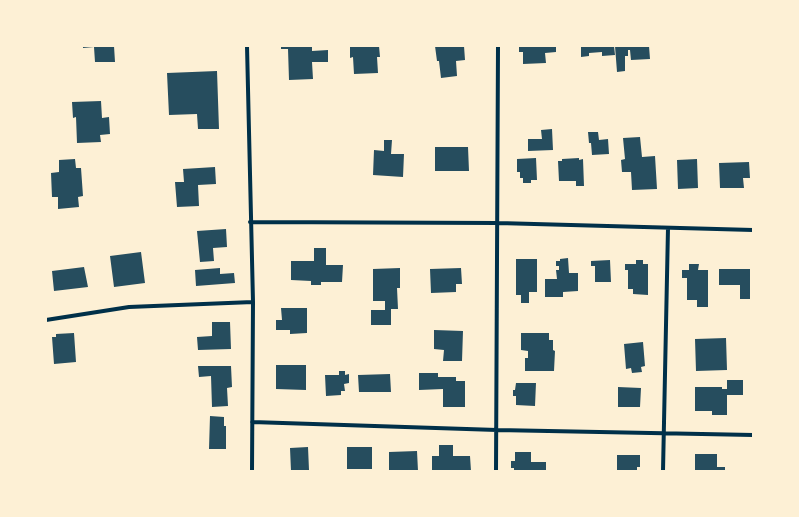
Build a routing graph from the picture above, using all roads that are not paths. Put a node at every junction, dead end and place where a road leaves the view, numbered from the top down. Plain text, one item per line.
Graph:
1 (247, 46) edge
2 (498, 46) edge
3 (250, 222) junction
4 (498, 223) junction
5 (668, 228) junction
6 (753, 230) edge
7 (253, 302) junction
8 (46, 320) edge
9 (252, 422) junction
10 (497, 430) junction
11 (663, 433) junction
12 (753, 435) edge
13 (252, 471) edge
14 (496, 471) edge
15 (663, 471) edge

1 - 3 street
2 - 4 street
3 - 4 street
3 - 7 street
4 - 5 street
4 - 10 street
5 - 6 street
5 - 11 street
7 - 8 street
7 - 9 street
9 - 10 street
9 - 13 street
10 - 11 street
10 - 14 street
11 - 12 street
11 - 15 street

